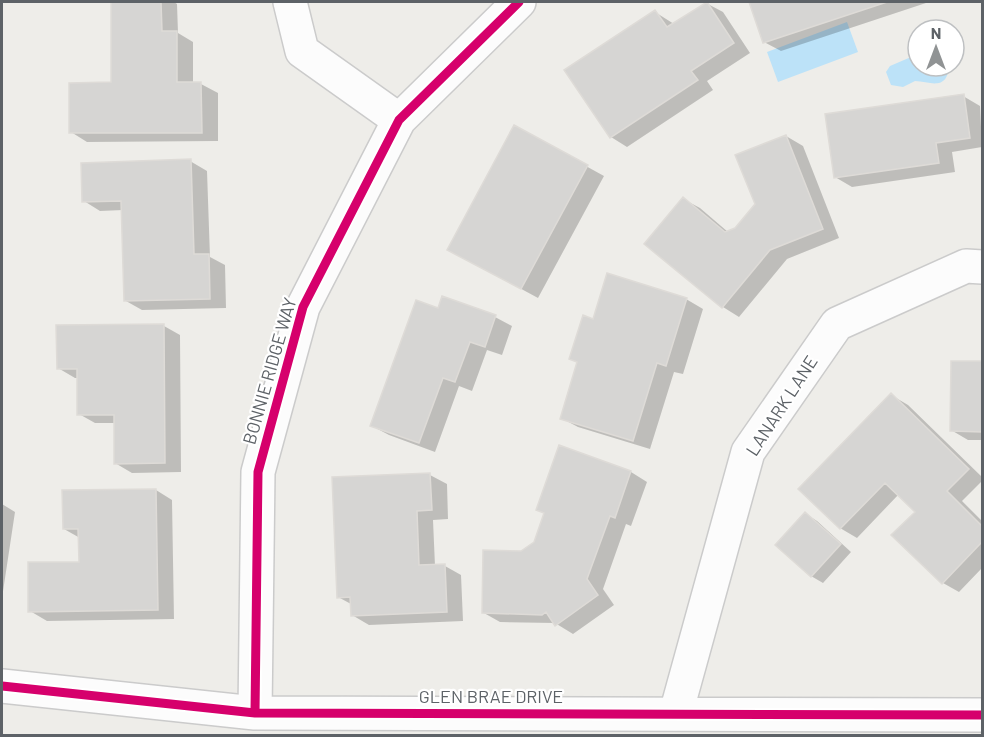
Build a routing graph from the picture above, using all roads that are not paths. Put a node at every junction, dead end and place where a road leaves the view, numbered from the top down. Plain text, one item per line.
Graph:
1 (290, 2) edge
2 (519, 2) edge
3 (399, 120) junction
4 (982, 267) edge
5 (2, 687) edge
6 (255, 713) junction
7 (676, 713) junction
8 (982, 716) edge

1 - 3 street
2 - 3 street, BONNIE RIDGE WAY
3 - 6 street, BONNIE RIDGE WAY
4 - 7 street, LANARK LANE
5 - 6 street, GLEN BRAE DRIVE
6 - 7 street, GLEN BRAE DRIVE
7 - 8 street, GLEN BRAE DRIVE

